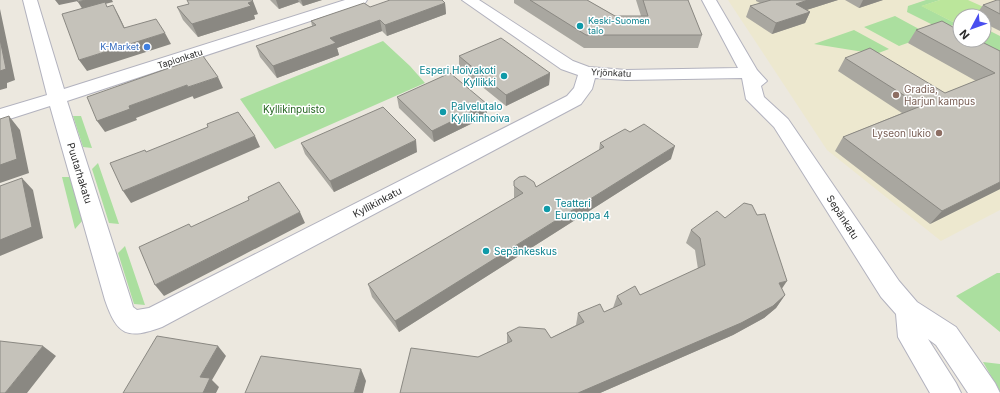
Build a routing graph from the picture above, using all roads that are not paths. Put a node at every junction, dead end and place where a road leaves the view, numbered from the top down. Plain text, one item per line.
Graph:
1 (30, 0) edge
2 (360, 0) edge
3 (469, 0) edge
4 (709, 0) edge
5 (587, 72) junction
6 (750, 73) junction
7 (58, 99) junction
8 (0, 116) edge
9 (908, 310) junction
10 (153, 319) joint
11 (946, 393) edge
12 (985, 393) edge

1 - 7 street, Puutarhakatu
2 - 7 street, Tapionkatu
3 - 5 street, Yrjönkatu
4 - 6 street, Sepänkatu
5 - 6 street, Yrjönkatu
5 - 10 street, Kyllikinkatu
6 - 9 street, Sepänkatu
7 - 8 street, Tapionkatu
7 - 10 street, Puutarhakatu
9 - 11 street
9 - 12 street, Sepänkatu

